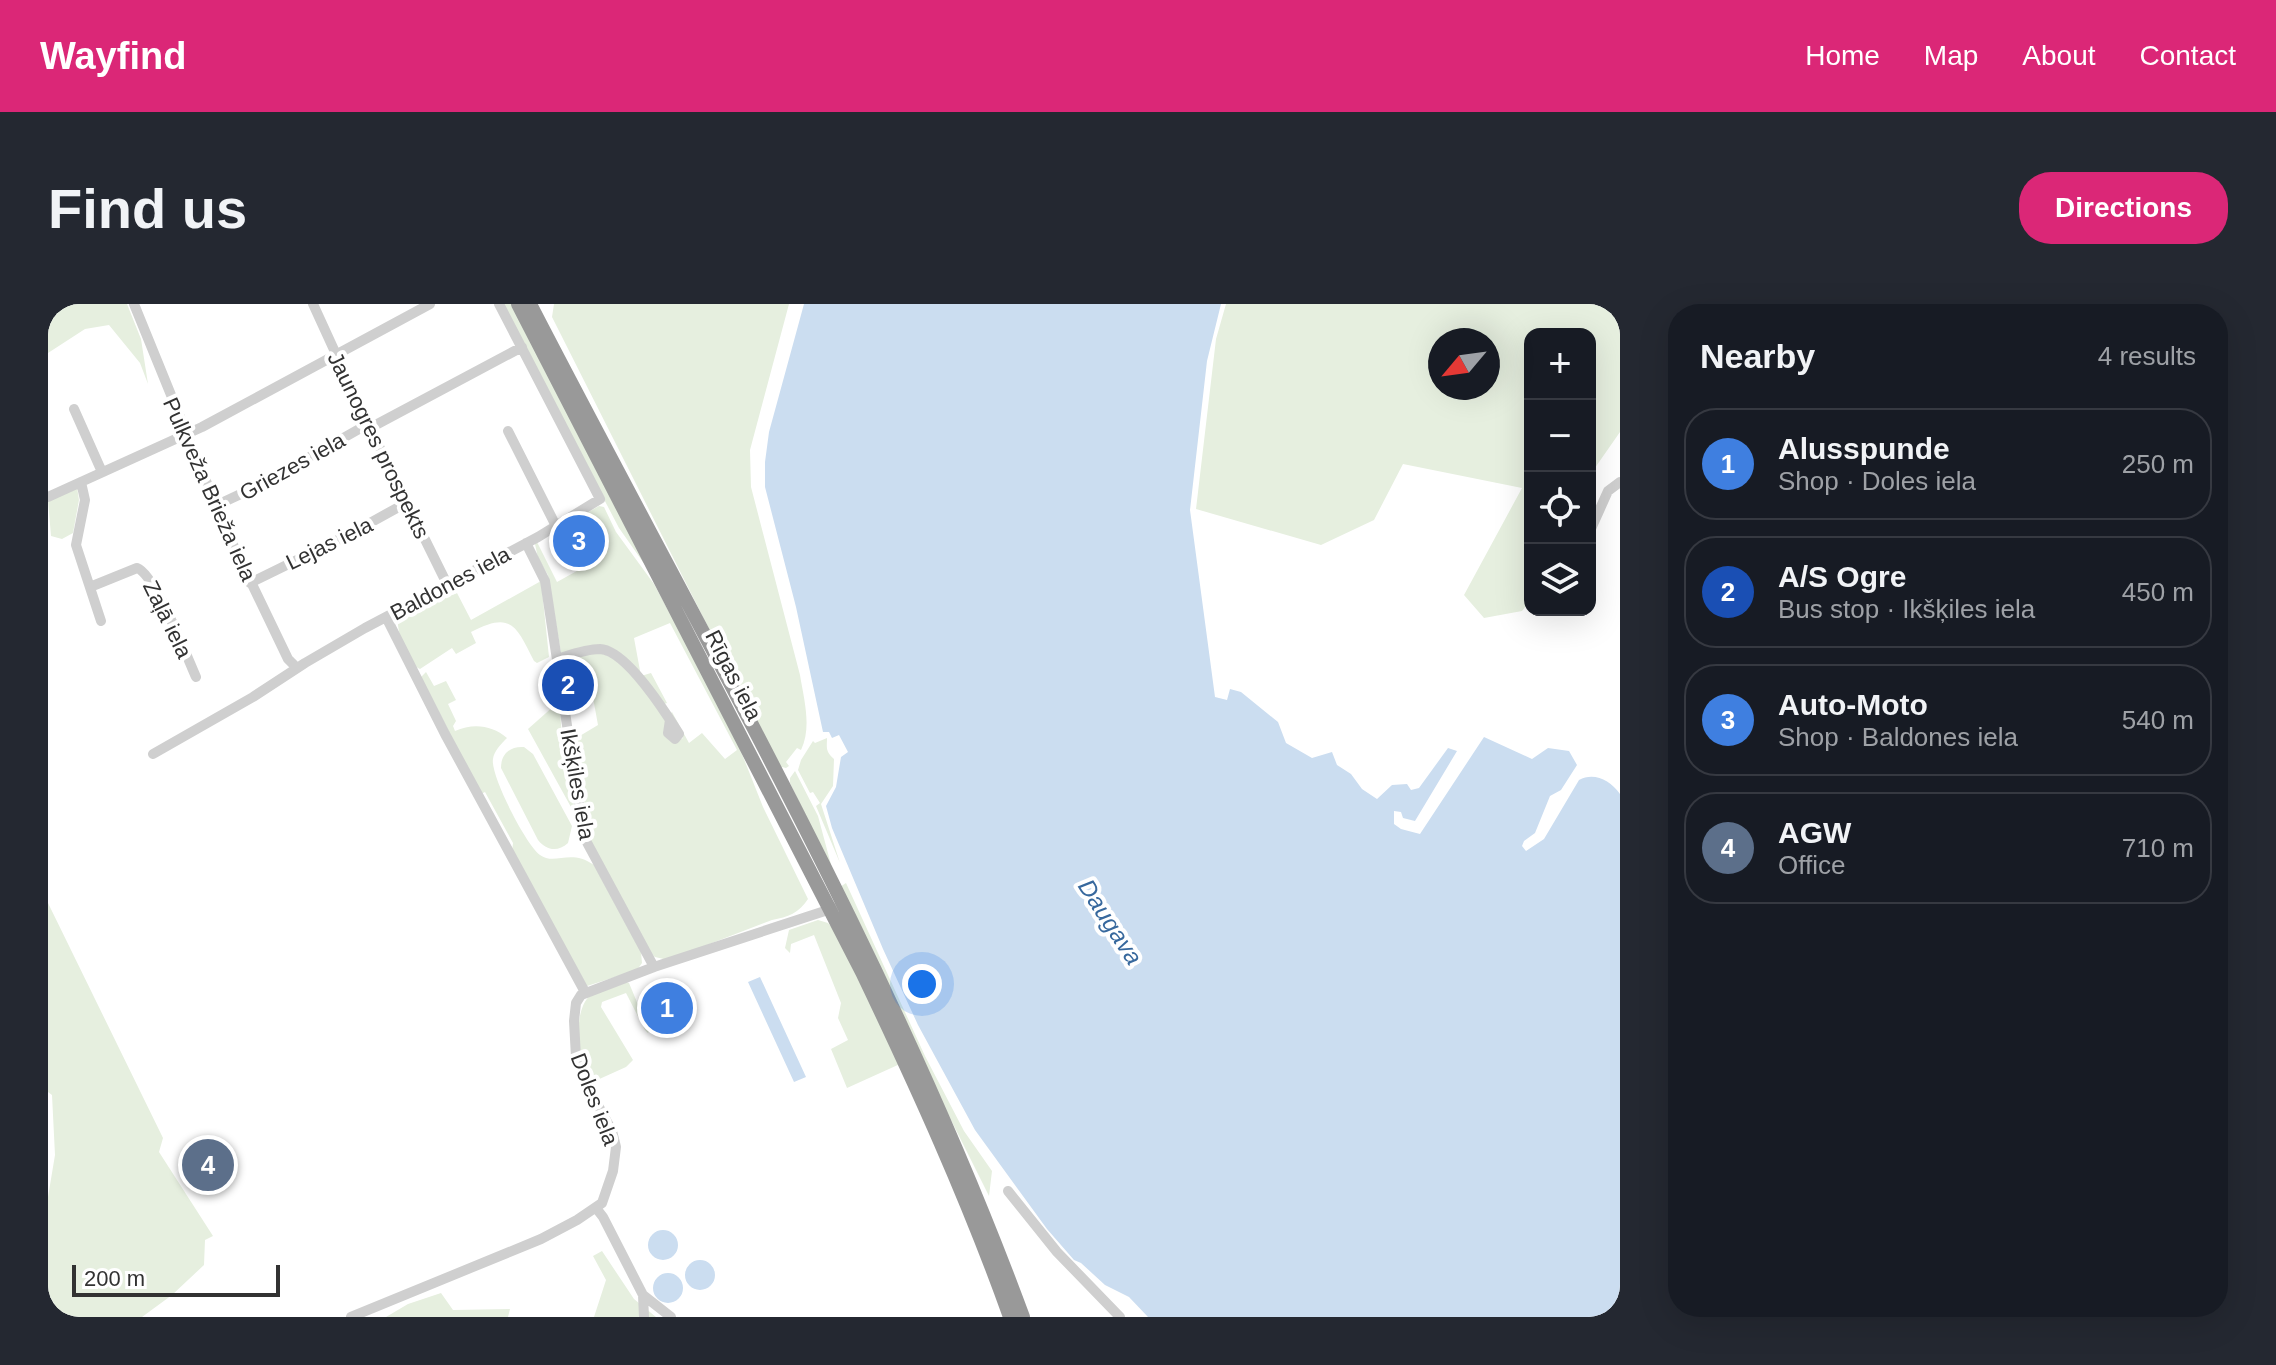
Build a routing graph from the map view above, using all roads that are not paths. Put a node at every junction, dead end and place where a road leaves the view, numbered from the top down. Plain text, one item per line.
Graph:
1 (134, 304) edge
2 (313, 304) edge
3 (430, 304) edge
4 (499, 304) edge
5 (518, 304) edge
6 (530, 304) edge
7 (522, 347) junction
8 (334, 354) junction
9 (74, 409) dead end
10 (369, 426) junction
11 (508, 431) dead end
12 (185, 435) junction
13 (102, 472) junction
14 (81, 482) junction
15 (1620, 482) edge
16 (48, 497) edge
17 (406, 503) junction
18 (215, 506) junction
19 (1596, 518) edge
20 (556, 526) junction
21 (526, 543) junction
22 (250, 583) junction
23 (447, 584) junction
24 (90, 587) junction
25 (386, 617) junction
26 (101, 621) dead end
27 (557, 659) junction
28 (297, 668) junction
29 (196, 677) dead end
30 (670, 720) dead end
31 (153, 754) dead end
32 (837, 907) junction
33 (654, 967) junction
34 (585, 992) junction
35 (914, 1066) junction
36 (1008, 1191) dead end
37 (596, 1208) junction
38 (643, 1295) junction
39 (351, 1317) edge
40 (644, 1317) edge
41 (671, 1317) edge
42 (1010, 1317) edge
43 (1023, 1317) edge
44 (1120, 1317) edge

1 - 12 street, Pulkveža Brieža iela
2 - 8 street, Jaunogres prospekts
3 - 8 street
4 - 7 street
5 - 32 highway, Rīgas iela
6 - 32 highway, Rīgas iela
7 - 10 street, Griezes iela
7 - 20 street, Baldones iela
8 - 10 street, Jaunogres prospekts
8 - 12 street
9 - 13 street
10 - 17 street, Jaunogres prospekts
10 - 18 street, Griezes iela
11 - 20 street
12 - 13 street
12 - 18 street, Pulkveža Brieža iela
13 - 14 street
14 - 16 street
14 - 24 street
15 - 19 street
17 - 22 street, Lejas iela
17 - 23 street, Jaunogres prospekts
18 - 22 street, Pulkveža Brieža iela
20 - 21 street, Baldones iela
21 - 23 street, Baldones iela
21 - 27 street, Ikšķiles iela
22 - 28 street, Pulkveža Brieža iela
23 - 25 street, Baldones iela
24 - 26 street
24 - 29 street, Zaļā iela
25 - 28 street, Baldones iela
25 - 34 street
27 - 30 street
27 - 33 street, Ikšķiles iela
28 - 31 street, Baldones iela
32 - 33 street
32 - 35 highway, Rīgas iela
33 - 34 street
34 - 37 street, Doles iela
35 - 42 highway
35 - 43 highway
36 - 44 street
37 - 38 street
37 - 39 street
38 - 40 street
38 - 41 street

